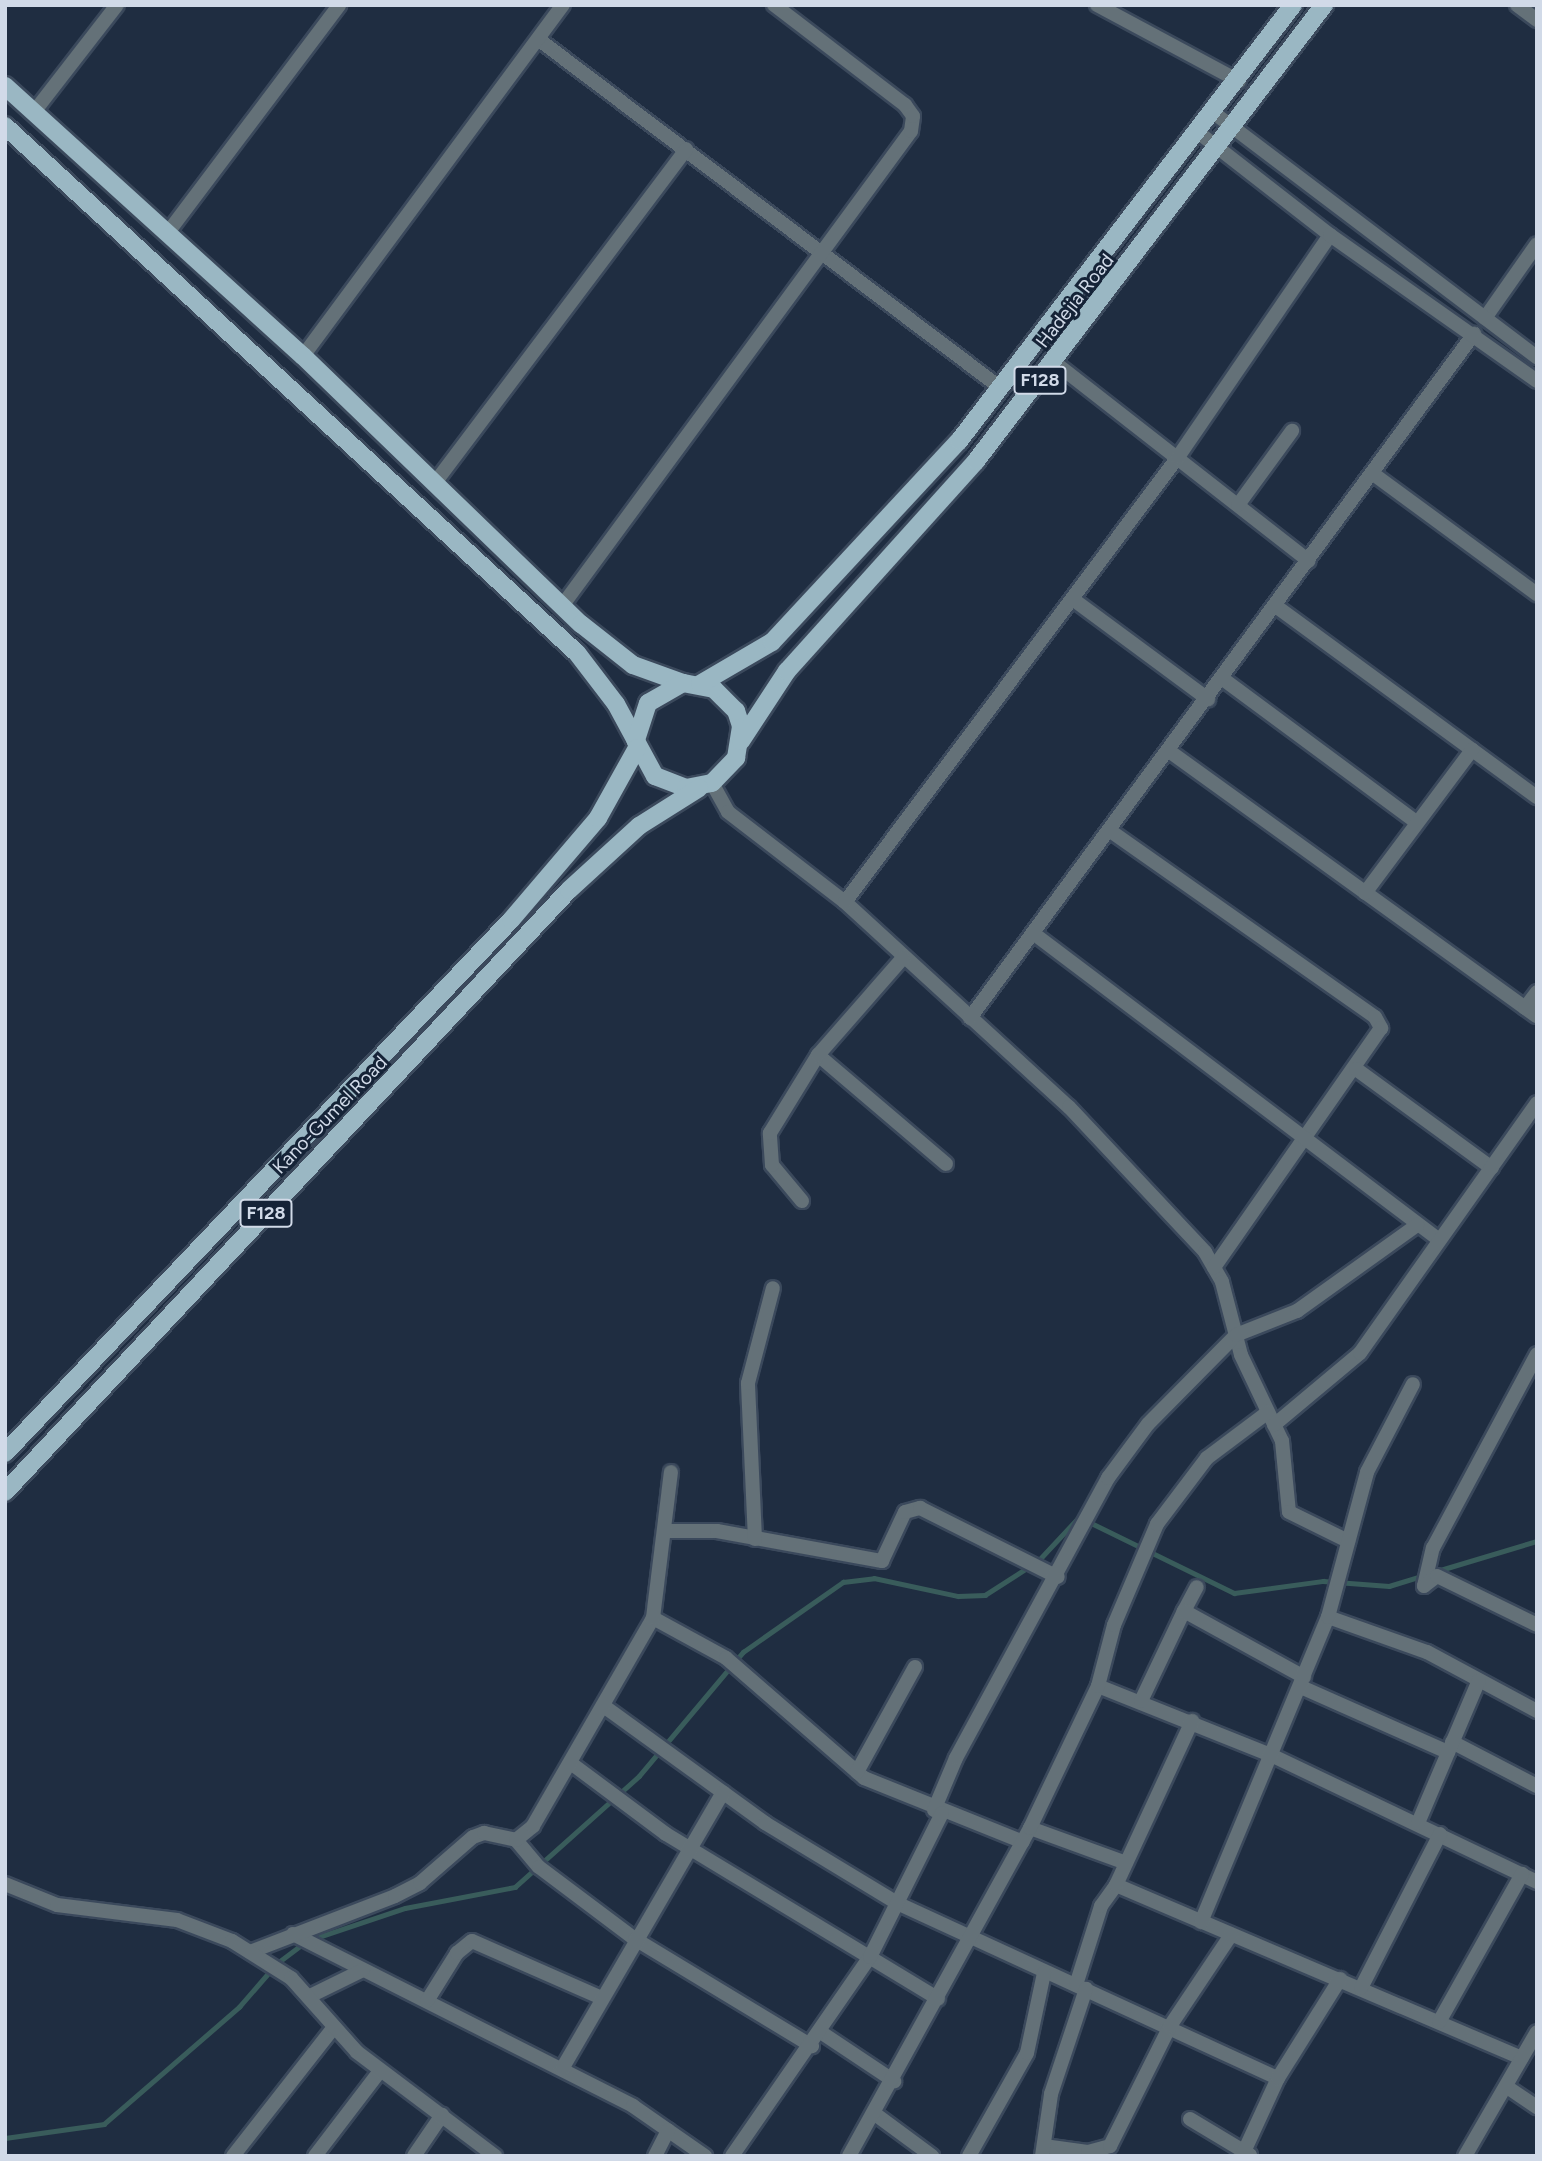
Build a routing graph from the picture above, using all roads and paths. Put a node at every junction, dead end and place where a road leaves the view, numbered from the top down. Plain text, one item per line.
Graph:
1 (117, 5) edge
2 (339, 5) edge
3 (563, 5) edge
4 (774, 5) edge
5 (1097, 5) edge
6 (1293, 5) edge
7 (1324, 5) edge
8 (1517, 5) edge
9 (1537, 20) edge
10 (538, 39) junction
11 (1240, 80) junction
12 (5, 86) edge
13 (34, 112) junction
14 (1214, 113) junction
15 (5, 126) edge
16 (1235, 127) junction
17 (1199, 133) junction
18 (686, 149) junction
19 (1220, 149) junction
20 (169, 231) junction
21 (1331, 235) junction
22 (1537, 244) edge
23 (820, 249) junction
24 (1485, 318) junction
25 (1474, 334) junction
26 (303, 356) junction
27 (1537, 357) edge
28 (1054, 362) junction
29 (1537, 381) edge
30 (998, 386) junction
31 (1292, 431) dead end
32 (1178, 457) junction
33 (1372, 473) junction
34 (433, 484) junction
35 (1238, 505) junction
36 (1309, 561) junction
37 (1537, 594) edge
38 (1074, 600) junction
39 (562, 607) junction
40 (1277, 607) junction
41 (1223, 679) junction
42 (691, 683) junction
43 (1208, 699) junction
44 (741, 741) junction
45 (637, 744) junction
46 (1472, 750) junction
47 (1169, 751) junction
48 (707, 784) junction
49 (1537, 797) edge
50 (1416, 822) junction
51 (1109, 830) junction
52 (1365, 893) junction
53 (845, 902) junction
54 (1032, 933) junction
55 (902, 958) junction
56 (1537, 992) edge
57 (1531, 1012) edge
58 (970, 1018) junction
59 (818, 1055) junction
60 (1356, 1069) junction
61 (1537, 1103) edge
62 (1305, 1139) junction
63 (946, 1164) dead end
64 (1492, 1168) junction
65 (802, 1201) dead end
66 (1416, 1224) junction
67 (1438, 1239) junction
68 (1214, 1267) junction
69 (773, 1288) dead end
70 (123, 1327) junction
71 (1236, 1335) junction
72 (142, 1343) junction
73 (1537, 1354) edge
74 (1413, 1384) dead end
75 (1271, 1419) junction
76 (7, 1446) edge
77 (671, 1472) dead end
78 (5, 1492) edge
79 (664, 1531) junction
80 (755, 1539) junction
81 (1348, 1541) junction
82 (1058, 1577) junction
83 (1197, 1587) dead end
84 (1184, 1611) junction
85 (1328, 1617) junction
86 (653, 1618) junction
87 (1537, 1626) edge
88 (915, 1667) dead end
89 (1479, 1680) junction
90 (1303, 1682) junction
91 (1098, 1686) junction
92 (1142, 1701) junction
93 (606, 1707) junction
94 (1537, 1711) edge
95 (1192, 1721) junction
96 (1450, 1747) junction
97 (1273, 1756) junction
98 (572, 1764) junction
99 (857, 1772) junction
100 (1537, 1786) edge
101 (723, 1792) junction
102 (938, 1812) junction
103 (1418, 1823) junction
104 (1030, 1828) junction
105 (1440, 1834) junction
106 (516, 1840) junction
107 (1023, 1842) junction
108 (689, 1847) junction
109 (1126, 1863) junction
110 (1522, 1874) junction
111 (1537, 1882) edge
112 (5, 1884) edge
113 (1116, 1885) junction
114 (899, 1904) junction
115 (1201, 1922) junction
116 (1231, 1935) junction
117 (635, 1939) junction
118 (300, 1940) junction
119 (972, 1941) junction
120 (250, 1952) junction
121 (870, 1957) junction
122 (363, 1970) junction
123 (1044, 1973) junction
124 (1340, 1979) junction
125 (1081, 1987) junction
126 (1361, 1988) junction
127 (310, 1996) junction
128 (602, 1998) junction
129 (938, 1999) junction
130 (427, 2001) junction
131 (1439, 2022) junction
132 (1170, 2026) junction
133 (334, 2027) junction
134 (1537, 2032) edge
135 (822, 2033) junction
136 (812, 2046) junction
137 (1522, 2058) junction
138 (562, 2068) junction
139 (380, 2071) junction
140 (1278, 2078) junction
141 (894, 2081) junction
142 (1507, 2087) junction
143 (1537, 2107) edge
144 (875, 2114) junction
145 (442, 2115) junction
146 (1190, 2119) dead end
147 (668, 2130) junction
148 (1043, 2151) edge
149 (1246, 2154) edge
150 (233, 2156) edge
151 (315, 2156) edge
152 (414, 2156) edge
153 (495, 2156) edge
154 (655, 2156) edge
155 (705, 2156) edge
156 (732, 2156) edge
157 (849, 2156) edge
158 (932, 2156) edge
159 (969, 2156) edge
160 (1465, 2156) edge

1 - 13 street
2 - 20 street
3 - 10 street
4 - 23 street
5 - 11 street
6 - 11 main road, Hadejia Road / F128
7 - 16 main road, Hadejia Road / F128
8 - 9 street
10 - 18 street
10 - 26 street
11 - 14 main road, Hadejia Road / F128
12 - 13 main road
13 - 20 main road
14 - 16 street
14 - 17 main road, Hadejia Road / F128
15 - 45 main road
16 - 19 main road, Hadejia Road / F128
16 - 24 street
17 - 19 street
17 - 30 main road, Hadejia Road / F128
18 - 23 street
18 - 34 street
19 - 21 street
19 - 28 main road, Hadejia Road / F128
20 - 26 main road
21 - 25 street
21 - 32 street
22 - 24 street
23 - 30 street
23 - 39 street
24 - 27 street
25 - 29 street
25 - 33 street
26 - 34 main road
28 - 32 street
28 - 44 main road, Hadejia Road / F128
30 - 42 main road, Hadejia Road / F128
31 - 35 street
32 - 35 street
32 - 38 street
33 - 36 street
33 - 37 street
34 - 39 main road
35 - 36 street
36 - 40 street
38 - 43 street
38 - 53 street
39 - 42 main road
40 - 41 street
40 - 46 street
41 - 43 street
41 - 50 street
42 - 44 main road
42 - 45 main road, F128
43 - 47 street
44 - 48 main road, F128
45 - 48 main road
45 - 70 main road, Kano-Gumel Road / F128
46 - 49 street
46 - 50 street
47 - 51 street
47 - 52 street
48 - 53 street
48 - 72 main road, Kano-Gumel Road / F128
50 - 52 street
51 - 54 street
51 - 60 street
52 - 57 street
53 - 55 street
54 - 58 street
54 - 62 street
55 - 58 street
55 - 59 street
56 - 57 street
58 - 68 street
59 - 63 street
59 - 65 street
60 - 62 street
60 - 64 street
61 - 64 street
62 - 66 street
62 - 68 street
64 - 67 street
66 - 67 street
66 - 71 street
67 - 75 street
68 - 71 street
69 - 80 street
70 - 72 main road
70 - 76 main road, Kano-Gumel Road / F128
71 - 75 street
71 - 82 street
72 - 78 main road, Kano-Gumel Road / F128
73 - 87 street
74 - 81 street
75 - 81 street
75 - 91 street
77 - 79 street
79 - 80 street
79 - 86 street
80 - 82 street
81 - 85 street
82 - 102 street
83 - 84 street
84 - 90 street
84 - 92 street
85 - 89 street
85 - 90 street
86 - 93 street
86 - 99 street
88 - 99 street
89 - 94 street
89 - 96 street
90 - 96 street
90 - 97 street
91 - 92 street
91 - 104 street
92 - 95 street
93 - 98 street
93 - 101 street
95 - 97 street
95 - 109 street
96 - 100 street
96 - 103 street
97 - 103 street
97 - 115 street
98 - 106 street
98 - 108 street
99 - 102 street
101 - 108 street
101 - 114 street
102 - 107 street
102 - 114 street
103 - 105 street
104 - 107 street
104 - 109 street
105 - 110 street
105 - 126 street
106 - 117 street
106 - 118 street
107 - 119 street
108 - 117 street
108 - 121 street
109 - 113 street
110 - 111 street
110 - 131 street
112 - 120 street
113 - 115 street
113 - 125 street
114 - 119 street
114 - 121 street
115 - 116 street
116 - 124 street
116 - 132 street
117 - 128 street
117 - 136 street
118 - 120 street
118 - 122 street
119 - 123 street
119 - 129 street
120 - 127 street
121 - 129 street
121 - 135 street
122 - 127 street
122 - 130 street
123 - 125 street
123 - 159 street
124 - 126 street
124 - 140 street
125 - 132 street
125 - 148 street
126 - 131 street
127 - 133 street
128 - 130 street
128 - 138 street
129 - 141 street
130 - 138 street
131 - 137 street
132 - 140 street
132 - 148 street
133 - 139 street
133 - 150 street
134 - 137 street
135 - 136 street
135 - 141 street
136 - 156 street
137 - 142 street
138 - 147 street
139 - 145 street
139 - 151 street
140 - 149 street
141 - 144 street
142 - 143 street
142 - 160 street
144 - 157 street
144 - 158 street
145 - 152 street
145 - 153 street
146 - 149 street
147 - 154 street
147 - 155 street

